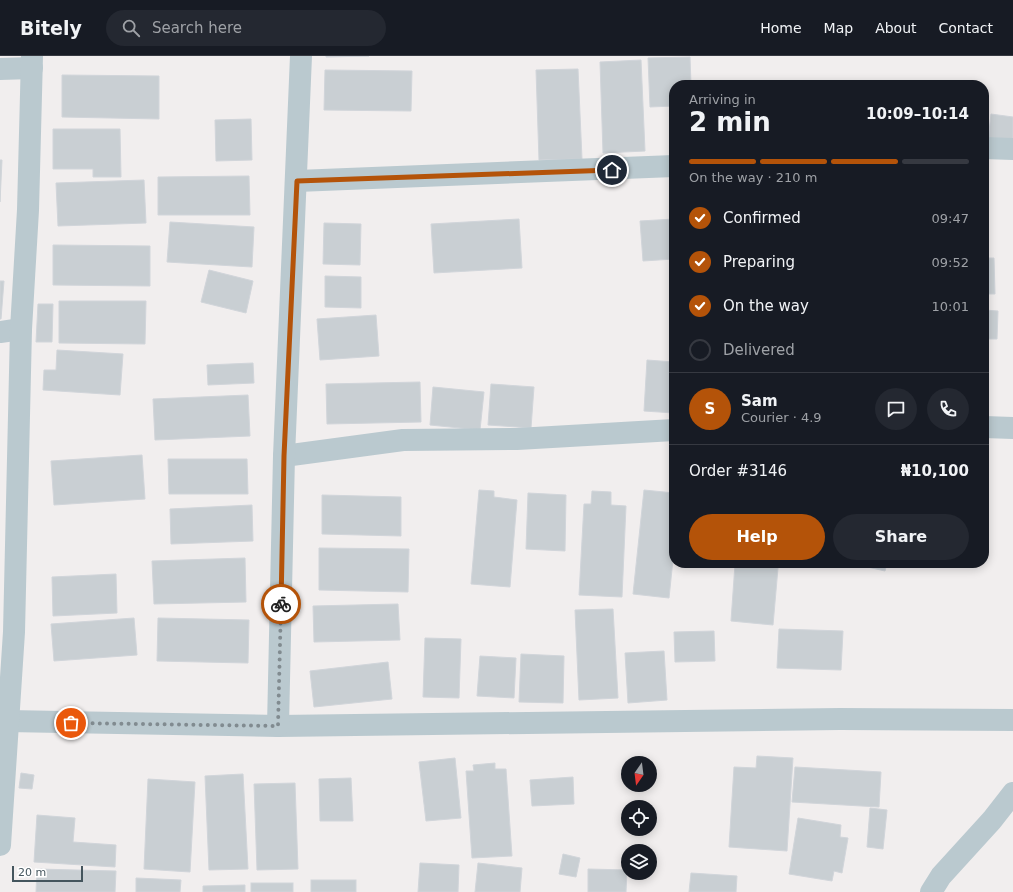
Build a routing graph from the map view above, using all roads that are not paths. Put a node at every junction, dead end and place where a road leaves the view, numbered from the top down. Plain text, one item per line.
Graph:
1 (301, 56) edge
2 (32, 62) edge
3 (0, 69) edge
4 (989, 148) edge
5 (1013, 149) edge
6 (669, 166) edge
7 (297, 181) junction
8 (21, 329) junction
9 (0, 332) edge
10 (989, 427) edge
11 (1013, 428) edge
12 (669, 430) edge
13 (284, 456) junction
14 (7, 633) edge
15 (1013, 720) edge
16 (8, 721) junction
17 (278, 726) junction
18 (1013, 793) edge
19 (0, 845) edge
20 (931, 892) edge

1 - 7 street
2 - 3 street
2 - 8 street
4 - 5 street
6 - 7 street
7 - 13 street
8 - 9 street
8 - 14 street
10 - 11 street
12 - 13 street
13 - 17 street
14 - 16 street
15 - 17 street
16 - 17 street
16 - 19 street
18 - 20 street

